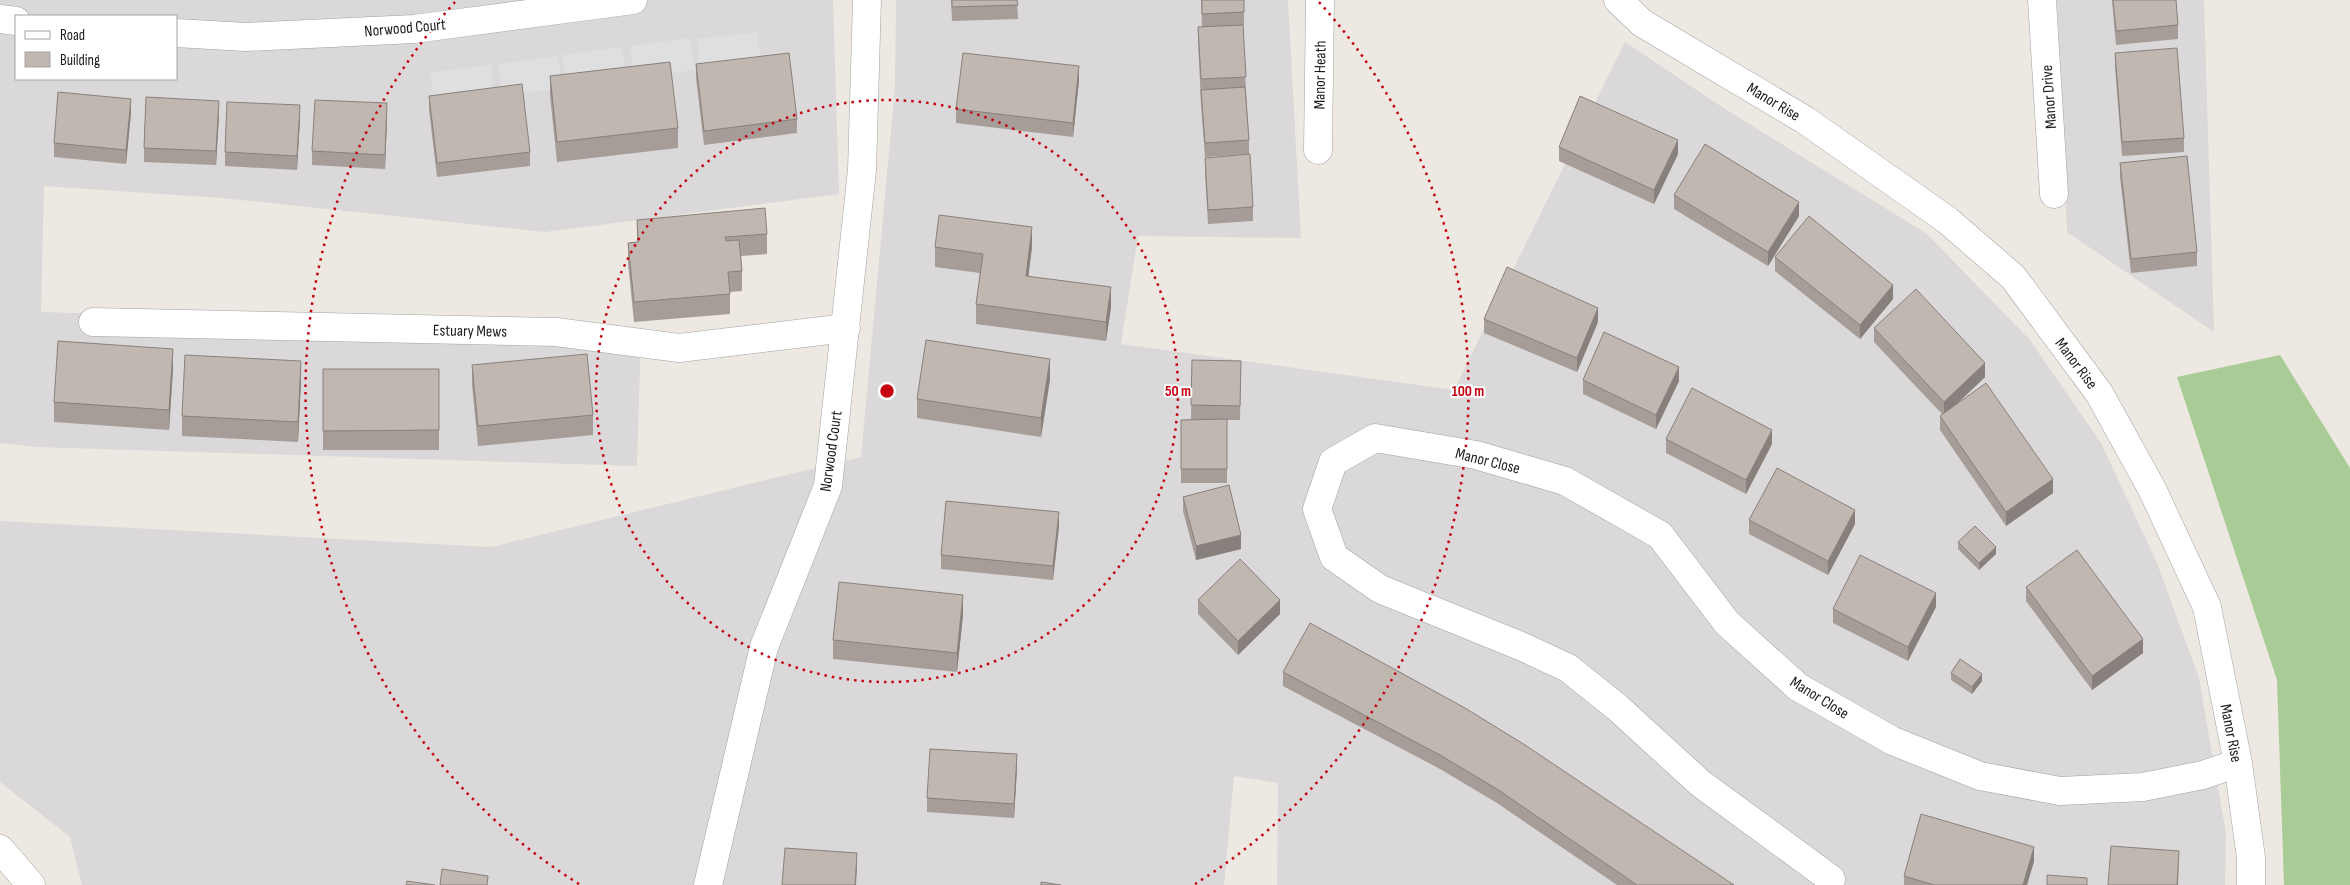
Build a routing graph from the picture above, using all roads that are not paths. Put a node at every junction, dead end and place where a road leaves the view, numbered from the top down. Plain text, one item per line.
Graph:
1 (633, 0) edge
2 (867, 0) edge
3 (1320, 0) edge
4 (1618, 0) edge
5 (2042, 0) edge
6 (0, 19) edge
7 (15, 21) edge
8 (178, 33) edge
9 (1318, 150) dead end
10 (2054, 194) dead end
11 (93, 322) dead end
12 (846, 328) junction
13 (2238, 763) junction
14 (0, 849) edge
15 (1831, 879) dead end
16 (31, 885) edge
17 (708, 885) edge
18 (2251, 885) edge

1 - 8 street, Norwood Court
2 - 12 street, Norwood Court
3 - 9 street, Manor Heath
4 - 13 street, Manor Rise
5 - 10 street, Manor Drive
6 - 7 street
11 - 12 street, Estuary Mews
12 - 17 street, Norwood Court
13 - 15 street, Manor Close
13 - 18 street, Manor Rise
14 - 16 street

